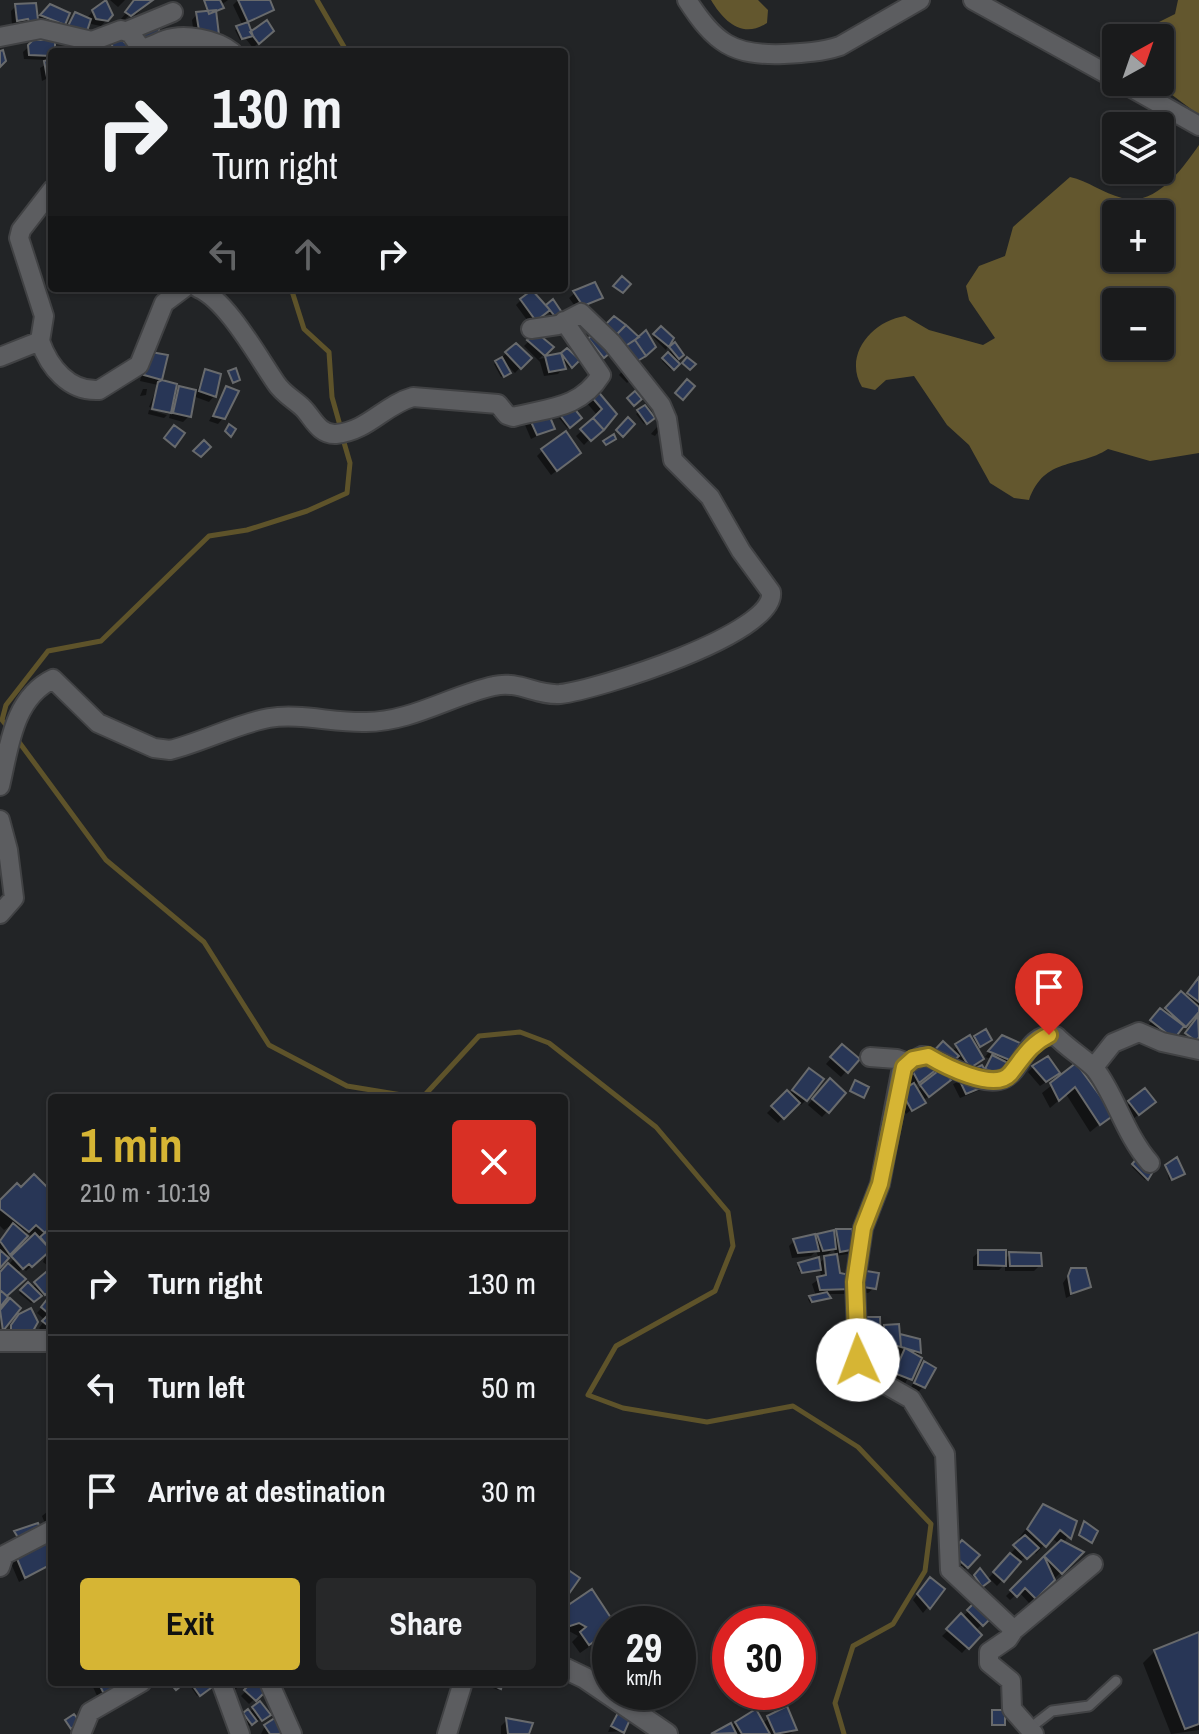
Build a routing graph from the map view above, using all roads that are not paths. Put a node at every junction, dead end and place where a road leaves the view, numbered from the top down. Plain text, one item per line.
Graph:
1 (687, 0) edge
2 (920, 0) edge
3 (973, 0) edge
4 (173, 12) dead end
5 (127, 31) junction
6 (0, 37) edge
7 (143, 48) edge
8 (143, 48) edge
9 (227, 48) edge
10 (1102, 72) edge
11 (1145, 96) edge
12 (1199, 126) edge
13 (48, 195) edge
14 (179, 292) edge
15 (204, 292) edge
16 (564, 321) junction
17 (531, 329) dead end
18 (40, 341) junction
19 (0, 357) edge
20 (0, 786) edge
21 (0, 820) edge
22 (0, 914) edge
23 (1199, 1050) edge
24 (870, 1057) dead end
25 (908, 1063) junction
26 (1094, 1067) junction
27 (1150, 1163) dead end
28 (0, 1341) edge
29 (48, 1341) edge
30 (48, 1532) edge
31 (1093, 1564) dead end
32 (0, 1567) edge
33 (1014, 1630) junction
34 (568, 1670) edge
35 (1116, 1681) dead end
36 (135, 1686) edge
37 (222, 1686) edge
38 (271, 1686) edge
39 (462, 1686) edge
40 (1034, 1732) edge
41 (81, 1734) edge
42 (240, 1734) edge
43 (292, 1734) edge
44 (447, 1734) edge
45 (667, 1734) edge

1 - 2 street
3 - 10 street
4 - 5 street
5 - 6 street
5 - 8 street
7 - 9 street
11 - 12 street
13 - 18 street
14 - 18 street
15 - 16 street
16 - 17 street
16 - 20 street
18 - 19 street
21 - 22 street
23 - 26 street
24 - 25 street
25 - 26 street
25 - 33 street
26 - 27 street
28 - 29 street
30 - 32 street
31 - 33 street
33 - 40 street
34 - 45 street
35 - 40 lane
36 - 41 street
37 - 42 street
38 - 43 street
39 - 44 street

